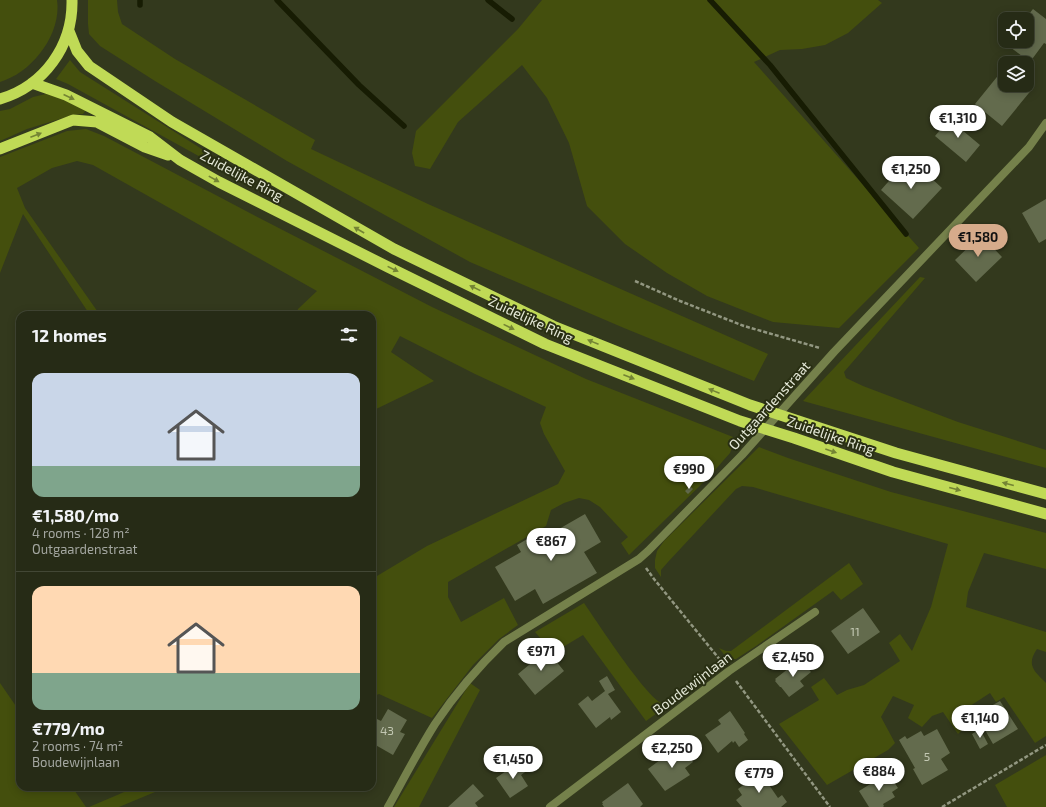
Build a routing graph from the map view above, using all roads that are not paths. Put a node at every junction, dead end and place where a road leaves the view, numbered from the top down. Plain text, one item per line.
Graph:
1 (72, 0) edge
2 (68, 32) junction
3 (32, 83) junction
4 (0, 99) edge
5 (1046, 124) edge
6 (0, 149) edge
7 (180, 160) junction
8 (1046, 494) edge
9 (1046, 514) edge
10 (814, 612) dead end
11 (388, 807) edge
12 (550, 807) edge

1 - 2 highway
2 - 3 highway
8 -> 2 highway, Zuidelijke Ring
3 - 4 highway
3 -> 7 highway, Zuidelijke Ring
5 - 11 street, Outgaardenstraat
6 -> 7 highway
7 -> 9 highway, Zuidelijke Ring
10 - 12 street, Boudewijnlaan

